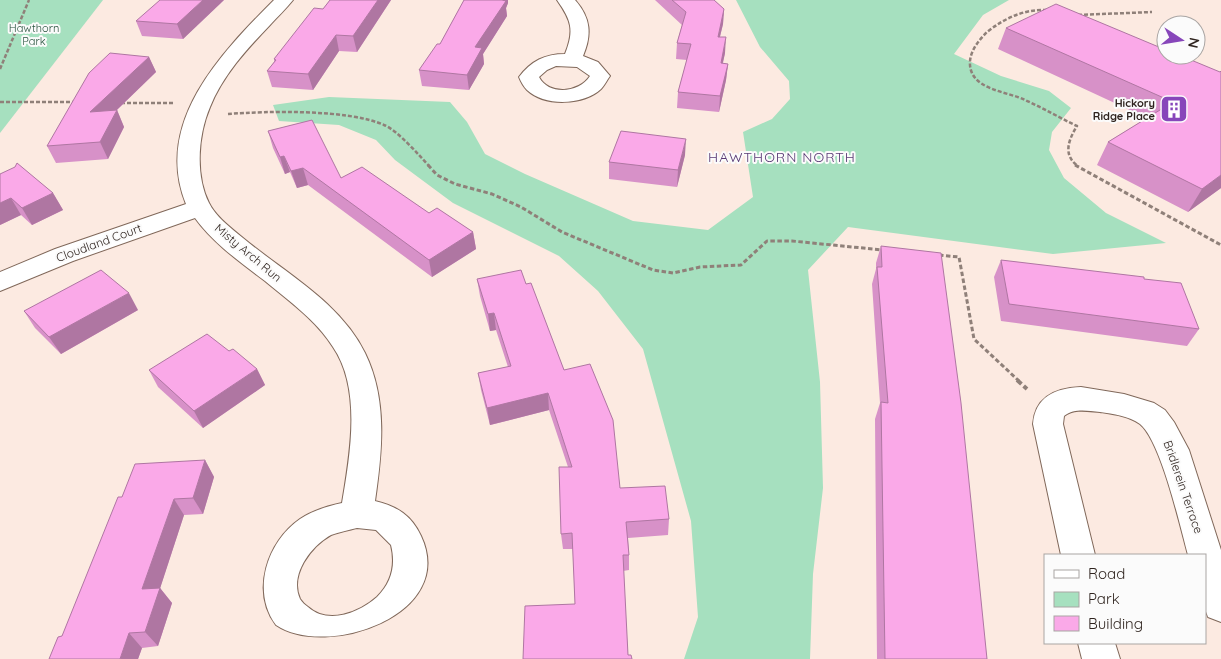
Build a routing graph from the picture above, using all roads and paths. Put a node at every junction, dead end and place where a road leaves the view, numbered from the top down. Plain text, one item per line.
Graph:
1 (29, 0) edge
2 (284, 0) edge
3 (566, 0) edge
4 (1054, 12) edge
5 (1152, 12) dead end
6 (1072, 14) edge
7 (572, 60) dead end
8 (0, 69) edge
9 (0, 102) edge
10 (78, 102) edge
11 (116, 103) edge
12 (198, 108) junction
13 (199, 208) junction
14 (1221, 245) edge
15 (890, 250) edge
16 (930, 254) edge
17 (0, 282) edge
18 (1050, 411) junction
19 (357, 514) dead end
20 (1078, 554) edge
21 (1205, 554) edge
22 (1206, 557) edge
23 (1221, 605) edge
24 (1097, 644) edge
25 (1101, 659) edge

1 - 8 path
2 - 12 street, Misty Arch Run
3 - 7 street
4 - 14 path
5 - 6 path
9 - 10 path
11 - 12 path
12 - 13 street, Misty Arch Run
12 - 15 path
13 - 17 street, Cloudland Court
13 - 19 street, Misty Arch Run
16 - 18 path
18 - 20 street
18 - 21 street, Bridlerein Terrace
22 - 23 street, Bridlerein Terrace
24 - 25 street

